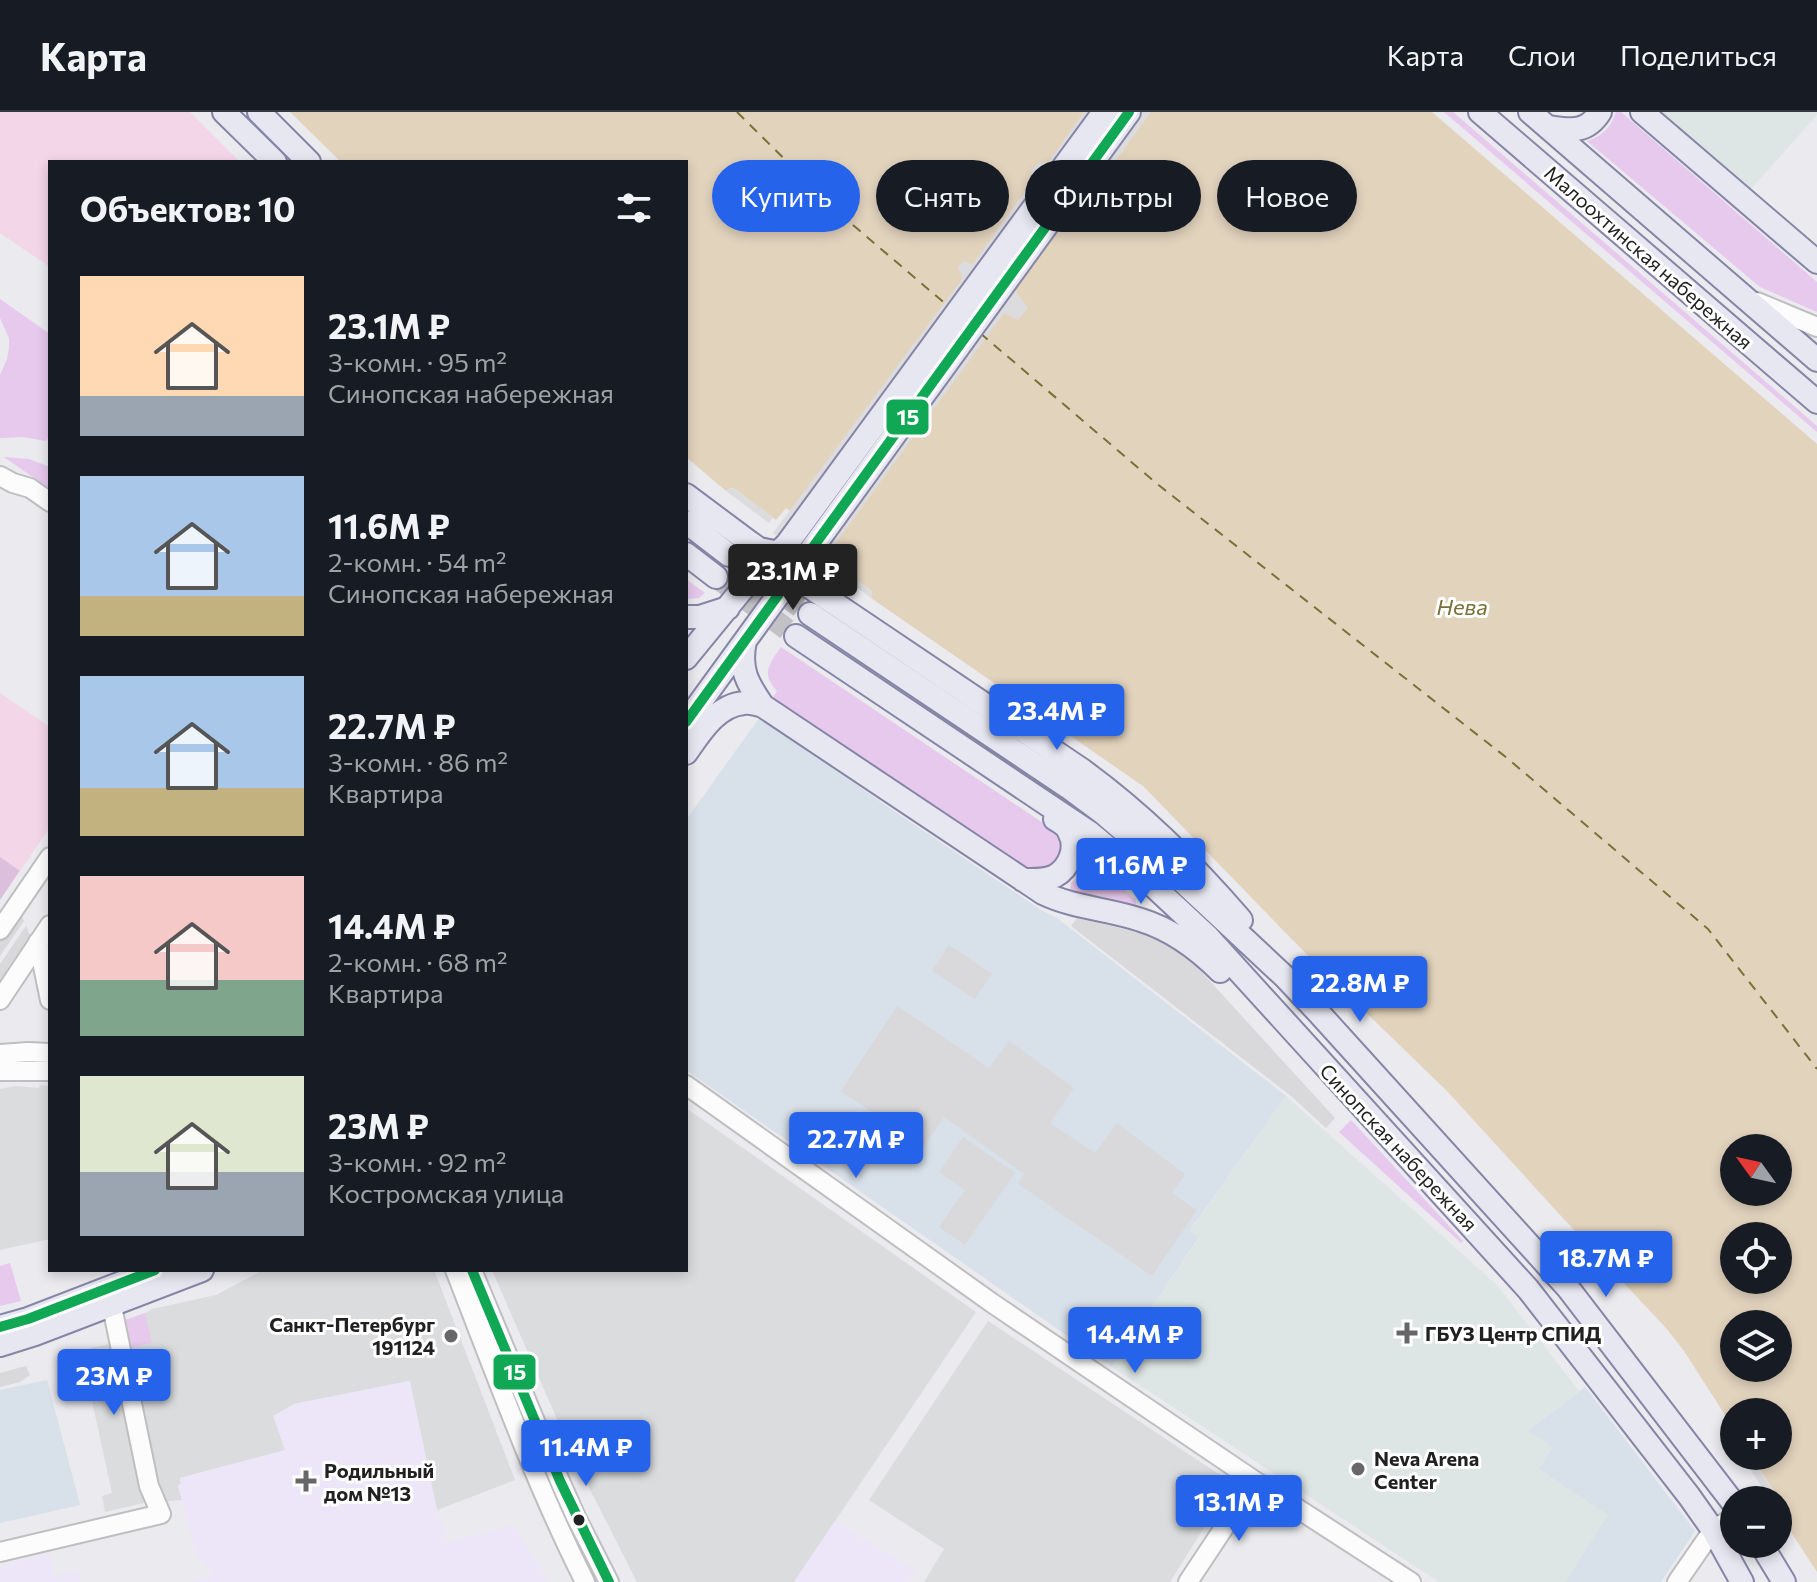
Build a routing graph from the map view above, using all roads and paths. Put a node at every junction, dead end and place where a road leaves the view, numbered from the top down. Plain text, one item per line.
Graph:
1 (224, 112) edge
2 (259, 112) edge
3 (1104, 112) edge
4 (1129, 112) edge
5 (1480, 112) edge
6 (1530, 112) edge
7 (1600, 112) edge
8 (1642, 112) edge
9 (1548, 127) junction
10 (273, 160) edge
11 (307, 160) edge
12 (1817, 262) edge
13 (1747, 299) junction
14 (1817, 327) edge
15 (1817, 360) edge
16 (1817, 402) edge
17 (0, 476) edge
18 (688, 496) edge
19 (48, 501) edge
20 (688, 524) edge
21 (729, 555) tunnel mouth
22 (792, 555) junction
23 (688, 556) edge
24 (716, 577) tunnel mouth
25 (729, 608) junction
26 (810, 614) tunnel mouth
27 (688, 617) edge
28 (796, 636) tunnel mouth
29 (745, 640) junction
30 (688, 656) edge
31 (763, 706) junction
32 (688, 719) edge
33 (688, 751) edge
34 (1019, 787) junction
35 (48, 860) edge
36 (1023, 880) junction
37 (48, 928) edge
38 (0, 930) edge
39 (38, 942) junction
40 (1256, 949) junction
41 (48, 990) edge
42 (0, 1000) edge
43 (1274, 1011) junction
44 (48, 1053) edge
45 (0, 1054) edge
46 (0, 1071) edge
47 (48, 1071) edge
48 (688, 1086) edge
49 (152, 1272) edge
50 (195, 1272) edge
51 (456, 1272) edge
52 (473, 1272) edge
53 (110, 1296) junction
54 (0, 1327) edge
55 (0, 1345) edge
56 (1255, 1481) junction
57 (1720, 1486) edge
58 (1720, 1526) edge
59 (1713, 1530) junction
60 (0, 1552) edge
61 (1769, 1558) edge
62 (585, 1582) edge
63 (609, 1582) edge
64 (1188, 1582) edge
65 (1411, 1582) edge
66 (1677, 1582) edge
67 (1742, 1582) edge
68 (1784, 1582) edge

1 - 10 main road
2 - 11 main road
3 - 22 main road
4 - 22 main road
5 - 16 main road, Малоохтинская набережная
6 - 9 main road, Малоохтинская набережная
7 - 9 main road
8 - 12 main road
9 - 13 main road, Малоохтинская набережная
13 - 14 street
13 - 15 main road, Малоохтинская набережная
17 - 19 street
18 - 22 main road
20 - 21 main road
22 - 25 main road
22 - 29 main road
22 - 40 main road
23 - 24 main road
25 - 27 main road
25 - 30 main road
26 - 40 main road, Синопская набережная
28 - 34 main road, Синопская набережная
29 - 31 main road
29 - 32 main road
31 - 33 main road
31 - 36 main road
34 - 36 main road
34 - 43 main road, Синопская набережная
35 - 38 street
36 - 43 main road
37 - 39 street
39 - 41 street
39 - 42 street
40 - 57 main road, Синопская набережная
43 - 59 main road, Синопская набережная
44 - 45 street
46 - 47 street
48 - 56 street
49 - 53 main road
50 - 53 main road
51 - 62 street
52 - 63 street
53 - 54 main road
53 - 55 main road
53 - 60 street
56 - 64 street
56 - 65 street
58 - 59 street
59 - 66 street
59 - 67 main road, Синопская набережная
61 - 68 main road

